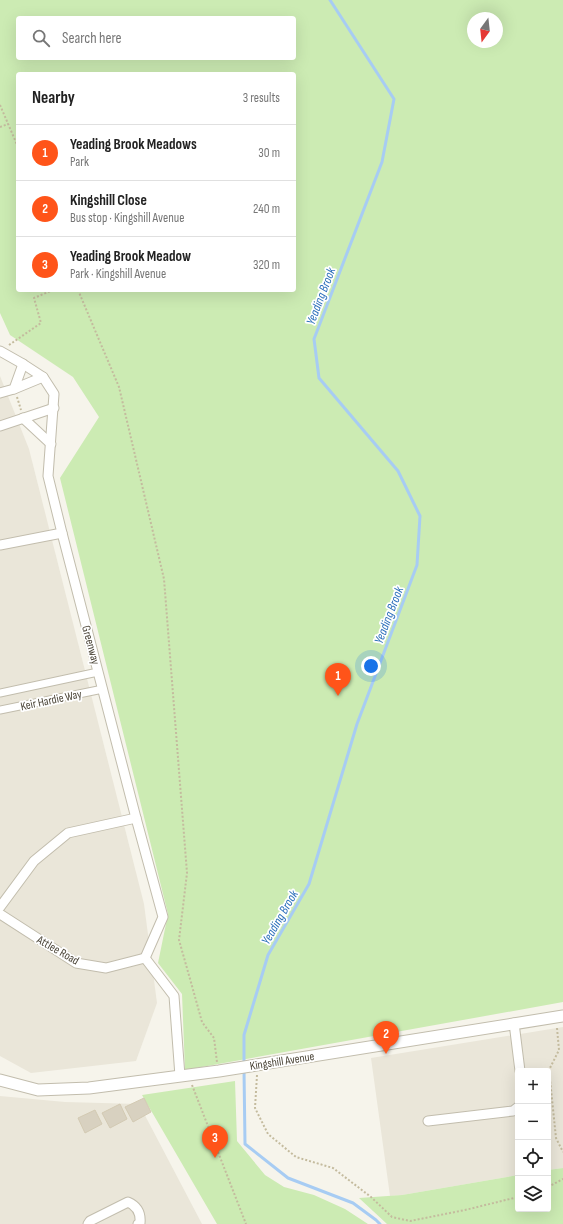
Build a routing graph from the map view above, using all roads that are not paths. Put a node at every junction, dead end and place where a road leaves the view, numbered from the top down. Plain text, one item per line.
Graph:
1 (3, 349) edge
2 (23, 364) junction
3 (43, 377) junction
4 (14, 388) junction
5 (0, 393) edge
6 (54, 408) junction
7 (23, 418) junction
8 (0, 426) edge
9 (51, 444) junction
10 (62, 534) junction
11 (0, 545) edge
12 (98, 672) junction
13 (103, 689) junction
14 (0, 693) edge
15 (0, 710) edge
16 (136, 818) junction
17 (0, 907) edge
18 (0, 914) edge
19 (145, 958) junction
20 (560, 1016) edge
21 (514, 1023) junction
22 (520, 1068) edge
23 (185, 1075) junction
24 (0, 1080) edge
25 (515, 1110) edge
26 (428, 1121) dead end
27 (88, 1224) edge
28 (138, 1224) edge

1 - 2 street, Greenway
2 - 3 street, Greenway
2 - 4 street
3 - 4 street
3 - 6 street, Greenway
4 - 5 street
6 - 7 street
6 - 9 street, Greenway
7 - 8 street
7 - 9 street
9 - 10 street, Greenway
10 - 11 street
10 - 12 street, Greenway
12 - 13 street, Greenway
12 - 14 street, Keir Hardie Way
13 - 15 street, Keir Hardie Way
13 - 16 street, Greenway
16 - 17 street
16 - 19 street, Greenway
18 - 19 street, Attlee Road
19 - 23 street
20 - 21 street, Kingshill Avenue
21 - 22 street
21 - 23 street, Kingshill Avenue
23 - 24 street, Kingshill Avenue
25 - 26 street
27 - 28 street

